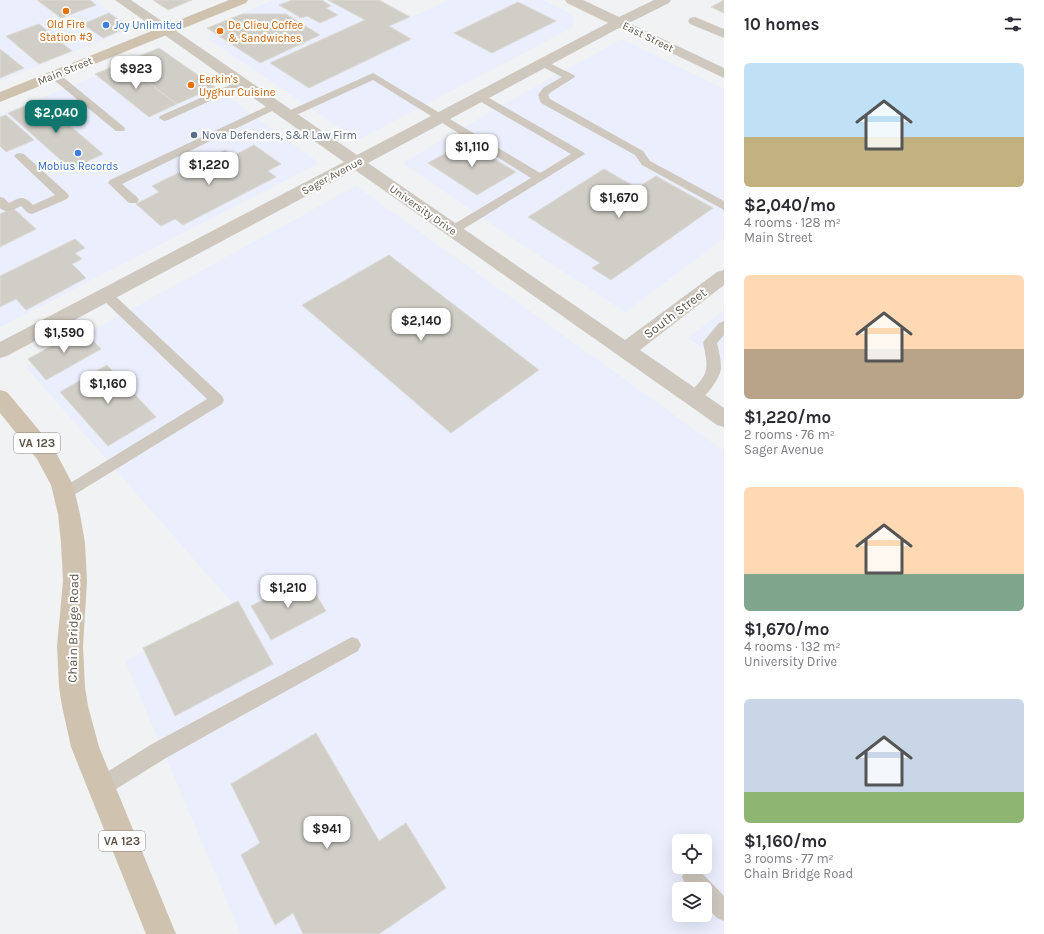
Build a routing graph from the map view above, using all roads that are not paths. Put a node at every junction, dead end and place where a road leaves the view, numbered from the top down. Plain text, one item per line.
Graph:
1 (122, 0) edge
2 (240, 0) edge
3 (572, 0) edge
4 (664, 0) edge
5 (695, 21) dead end
6 (618, 23) junction
7 (166, 30) junction
8 (724, 34) edge
9 (543, 63) junction
10 (724, 74) edge
11 (54, 75) junction
12 (241, 83) junction
13 (0, 97) edge
14 (480, 97) junction
15 (274, 106) junction
16 (288, 115) junction
17 (442, 117) junction
18 (164, 118) dead end
19 (120, 129) dead end
20 (20, 156) dead end
21 (356, 163) junction
22 (539, 178) junction
23 (133, 200) dead end
24 (2, 206) edge
25 (724, 206) edge
26 (453, 230) junction
27 (724, 276) edge
28 (107, 296) junction
29 (724, 326) edge
30 (626, 350) junction
31 (0, 351) edge
32 (0, 398) edge
33 (693, 398) junction
34 (724, 419) edge
35 (64, 494) junction
36 (352, 645) dead end
37 (101, 787) junction
38 (712, 898) edge
39 (724, 912) edge
40 (161, 934) edge

1 - 7 street, University Drive
2 - 7 main road, Main Street
3 - 6 street, East Street
4 - 6 street, Sager Avenue
5 - 8 street
6 - 9 street, Sager Avenue
6 - 10 street, East Street
7 - 11 main road, Main Street
7 - 12 street, University Drive
9 - 14 street, Sager Avenue
9 - 25 lane
11 - 13 main road, Main Street
11 - 19 lane
12 - 15 street, University Drive
12 - 18 lane
14 - 17 street, Sager Avenue
14 - 22 lane
15 - 16 street, University Drive
15 - 23 lane
16 - 17 lane
16 - 21 street, University Drive
17 - 21 street, Sager Avenue
17 - 22 lane
20 - 24 lane
21 - 26 street, University Drive
21 - 28 street, Sager Avenue
22 - 26 lane
26 - 30 street, University Drive
27 - 30 street, South Street
28 - 31 street, Sager Avenue
28 - 35 lane
29 - 33 lane
30 - 33 street, University Drive
32 - 35 main road, Chain Bridge Road / VA 123
33 - 34 street, University Drive
35 - 37 main road, Chain Bridge Road / VA 123
36 - 37 lane
37 - 40 main road, Chain Bridge Road / VA 123
38 - 39 lane

